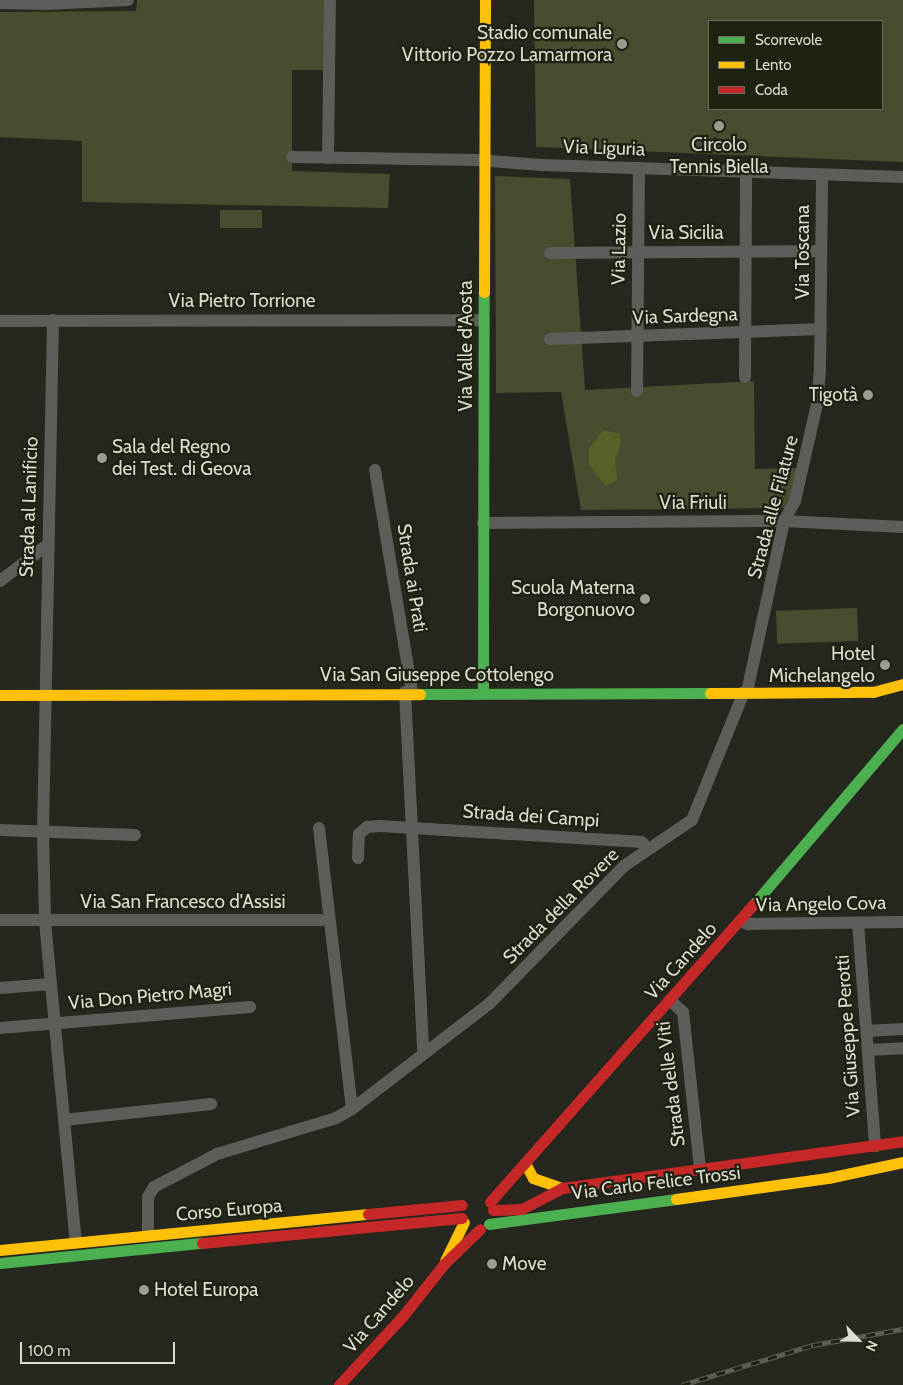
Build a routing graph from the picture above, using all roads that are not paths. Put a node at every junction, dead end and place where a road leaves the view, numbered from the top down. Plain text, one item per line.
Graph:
1 (128, 0) edge
2 (330, 0) edge
3 (485, 0) edge
4 (46, 2) edge
5 (0, 3) edge
6 (292, 157) dead end
7 (328, 158) junction
8 (484, 161) junction
9 (639, 168) junction
10 (746, 172) junction
11 (822, 175) junction
12 (903, 177) edge
13 (821, 251) junction
14 (638, 252) junction
15 (744, 252) junction
16 (550, 253) dead end
17 (53, 320) junction
18 (484, 320) junction
19 (0, 321) edge
20 (821, 329) junction
21 (744, 332) junction
22 (637, 336) junction
23 (550, 339) dead end
24 (745, 378) dead end
25 (637, 390) dead end
26 (375, 470) dead end
27 (784, 521) junction
28 (483, 523) junction
29 (903, 527) edge
30 (46, 546) junction
31 (0, 581) edge
32 (903, 684) edge
33 (409, 692) junction
34 (746, 692) junction
35 (873, 692) junction
36 (483, 693) junction
37 (0, 695) edge
38 (44, 695) junction
39 (903, 698) edge
40 (903, 729) edge
41 (898, 737) edge
42 (410, 827) junction
43 (319, 828) dead end
44 (0, 830) edge
45 (43, 831) junction
46 (135, 835) dead end
47 (647, 848) junction
48 (358, 858) dead end
49 (0, 920) edge
50 (321, 920) dead end
51 (740, 921) junction
52 (45, 922) junction
53 (903, 922) edge
54 (858, 923) junction
55 (51, 984) junction
56 (0, 988) edge
57 (670, 1000) junction
58 (250, 1007) dead end
59 (54, 1023) junction
60 (0, 1028) edge
61 (903, 1029) edge
62 (866, 1031) junction
63 (903, 1048) edge
64 (868, 1050) junction
65 (423, 1052) junction
66 (211, 1104) dead end
67 (352, 1109) junction
68 (64, 1120) junction
69 (903, 1142) edge
70 (875, 1146) junction
71 (903, 1162) edge
72 (525, 1163) junction
73 (700, 1169) junction
74 (562, 1188) junction
75 (462, 1205) junction
76 (492, 1206) junction
77 (463, 1220) junction
78 (428, 1222) junction
79 (484, 1226) junction
80 (148, 1236) junction
81 (444, 1241) junction
82 (76, 1242) junction
83 (0, 1250) edge
84 (0, 1264) edge
85 (444, 1264) junction
86 (339, 1385) edge

1 - 4 street
2 - 7 street
3 - 8 street, Via Valle d'Aosta
4 - 5 street
6 - 7 street, Via Liguria
7 - 8 street, Via Liguria
8 - 9 street, Via Liguria
8 - 18 street, Via Valle d'Aosta
9 - 10 street, Via Liguria
9 - 14 street, Via Lazio
10 - 11 street, Via Liguria
10 - 15 street
11 - 12 street, Via Liguria
11 - 13 street, Via Toscana
13 - 15 street, Via Sicilia
13 - 20 street, Via Toscana
14 - 15 street, Via Sicilia
14 - 16 street, Via Sicilia
14 - 22 street, Via Lazio
15 - 21 street
17 - 18 street, Via Pietro Torrione
17 - 19 street, Via Pietro Torrione
17 - 30 street, Strada al Lanificio
18 - 28 street, Via Valle d'Aosta
20 - 21 street, Via Sardegna
20 - 27 street, Strada alle Filature
21 - 22 street, Via Sardegna
21 - 24 street
22 - 23 street, Via Sardegna
22 - 25 street, Via Lazio
26 - 33 street, Strada ai Prati
27 - 28 street, Via Friuli
27 - 29 street, Via Friuli
27 - 34 street, Strada alle Filature
28 - 36 street, Via Valle d'Aosta
30 - 31 street
30 - 38 street, Strada al Lanificio
32 - 35 street, Via San Giuseppe Cottolengo
33 - 36 street, Via San Giuseppe Cottolengo
33 - 38 street, Via San Giuseppe Cottolengo
33 - 42 street
34 - 35 street, Via San Giuseppe Cottolengo
34 - 36 street, Via San Giuseppe Cottolengo
34 - 47 street, Strada della Rovere
35 - 39 street, Via San Giuseppe Cottolengo
37 - 38 street, Via San Giuseppe Cottolengo
38 - 45 street, Strada al Lanificio
40 - 41 street, Via Candelo
41 - 51 street, Via Candelo
42 - 47 street, Strada dei Campi
42 - 48 street, Strada dei Campi
42 - 65 street
43 - 67 street
44 - 45 street
45 - 46 street
45 - 52 street, Strada al Lanificio
47 - 65 street, Strada della Rovere
49 - 52 street, Via San Francesco d'Assisi
50 - 52 street, Via San Francesco d'Assisi
51 - 54 street, Via Angelo Cova
51 - 57 street, Via Candelo
52 - 55 street, Strada al Lanificio
53 - 54 street, Via Angelo Cova
54 - 62 street, Via Giuseppe Perotti
55 - 56 street
55 - 59 street, Strada al Lanificio
57 - 72 street, Via Candelo
57 - 73 street, Strada delle Viti
58 - 59 street, Via Don Pietro Magri
59 - 60 street, Via Don Pietro Magri
59 - 68 street, Strada al Lanificio
61 - 62 street
62 - 64 street, Via Giuseppe Perotti
63 - 64 street
64 - 70 street, Via Giuseppe Perotti
65 - 67 street, Strada della Rovere
66 - 68 street
67 - 80 street, Strada della Rovere
68 - 82 street, Strada al Lanificio
69 - 70 street, Via Carlo Felice Trossi
70 - 73 street, Via Carlo Felice Trossi
71 - 79 street, Via Carlo Felice Trossi
72 - 74 street, Via Carlo Felice Trossi
72 - 76 street, Via Candelo
73 - 74 street, Via Carlo Felice Trossi
74 - 76 street, Via Carlo Felice Trossi
75 - 76 street
75 - 77 street, Via Candelo
75 - 80 street, Corso Europa
76 - 79 street, Via Candelo
77 - 78 street, Corso Europa
77 - 79 street
77 - 81 street, Via Candelo
78 - 81 street
78 - 84 street, Corso Europa
79 - 85 street, Via Candelo
80 - 82 street, Corso Europa
81 - 85 street, Via Candelo
82 - 83 street, Corso Europa
85 - 86 street, Via Candelo

